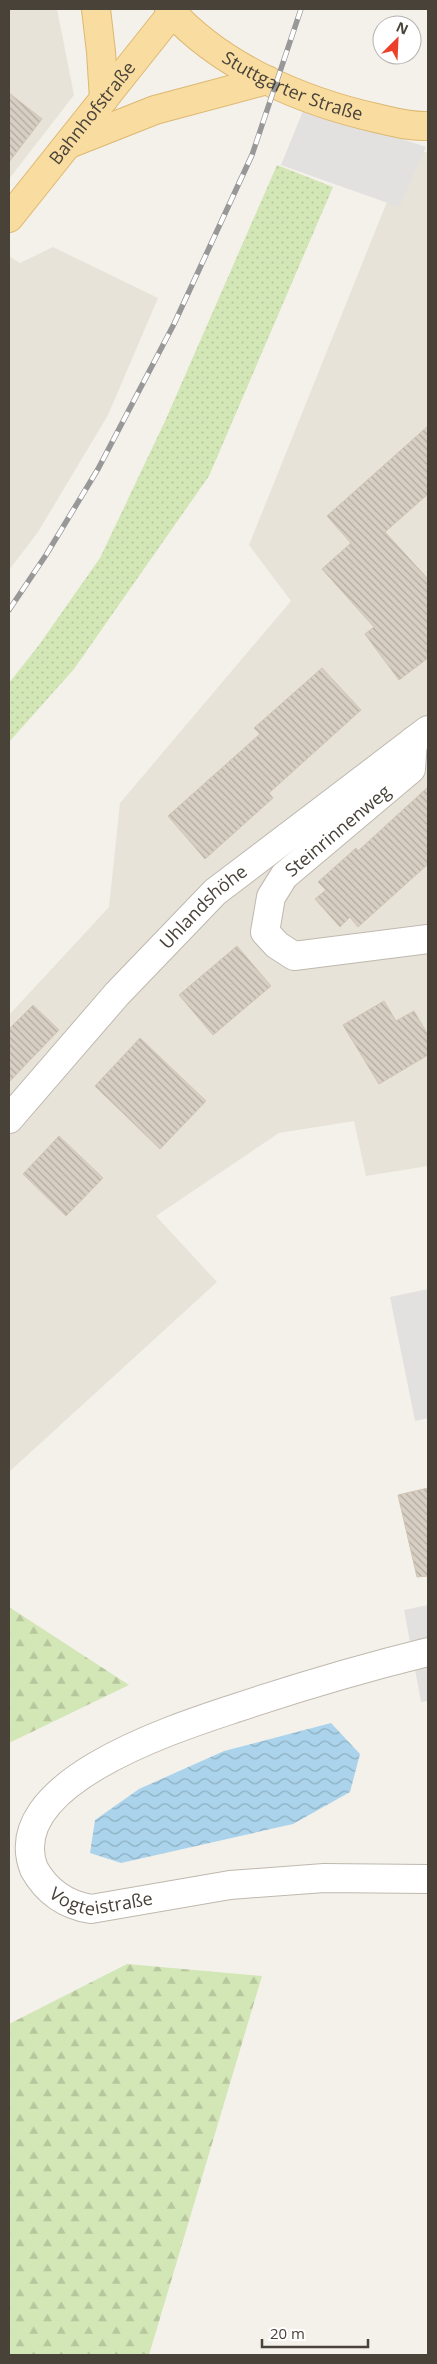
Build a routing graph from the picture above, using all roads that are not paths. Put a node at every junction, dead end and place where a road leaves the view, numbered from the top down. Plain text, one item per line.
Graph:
1 (96, 9) edge
2 (171, 11) edge
3 (267, 80) junction
4 (104, 99) junction
5 (428, 126) edge
6 (68, 145) junction
7 (9, 218) edge
8 (421, 735) edge
9 (428, 939) edge
10 (9, 1119) edge
11 (428, 1652) edge
12 (428, 1879) edge

1 - 4 main road
2 - 3 main road, Stuttgarter Straße
2 - 4 main road, Bahnhofstraße
3 - 5 main road, Stuttgarter Straße
3 - 6 main road
4 - 6 main road, Bahnhofstraße
6 - 7 main road, Bahnhofstraße
8 - 9 street, Steinrinnenweg
8 - 10 street, Uhlandshöhe
11 - 12 street, Vogteistraße

